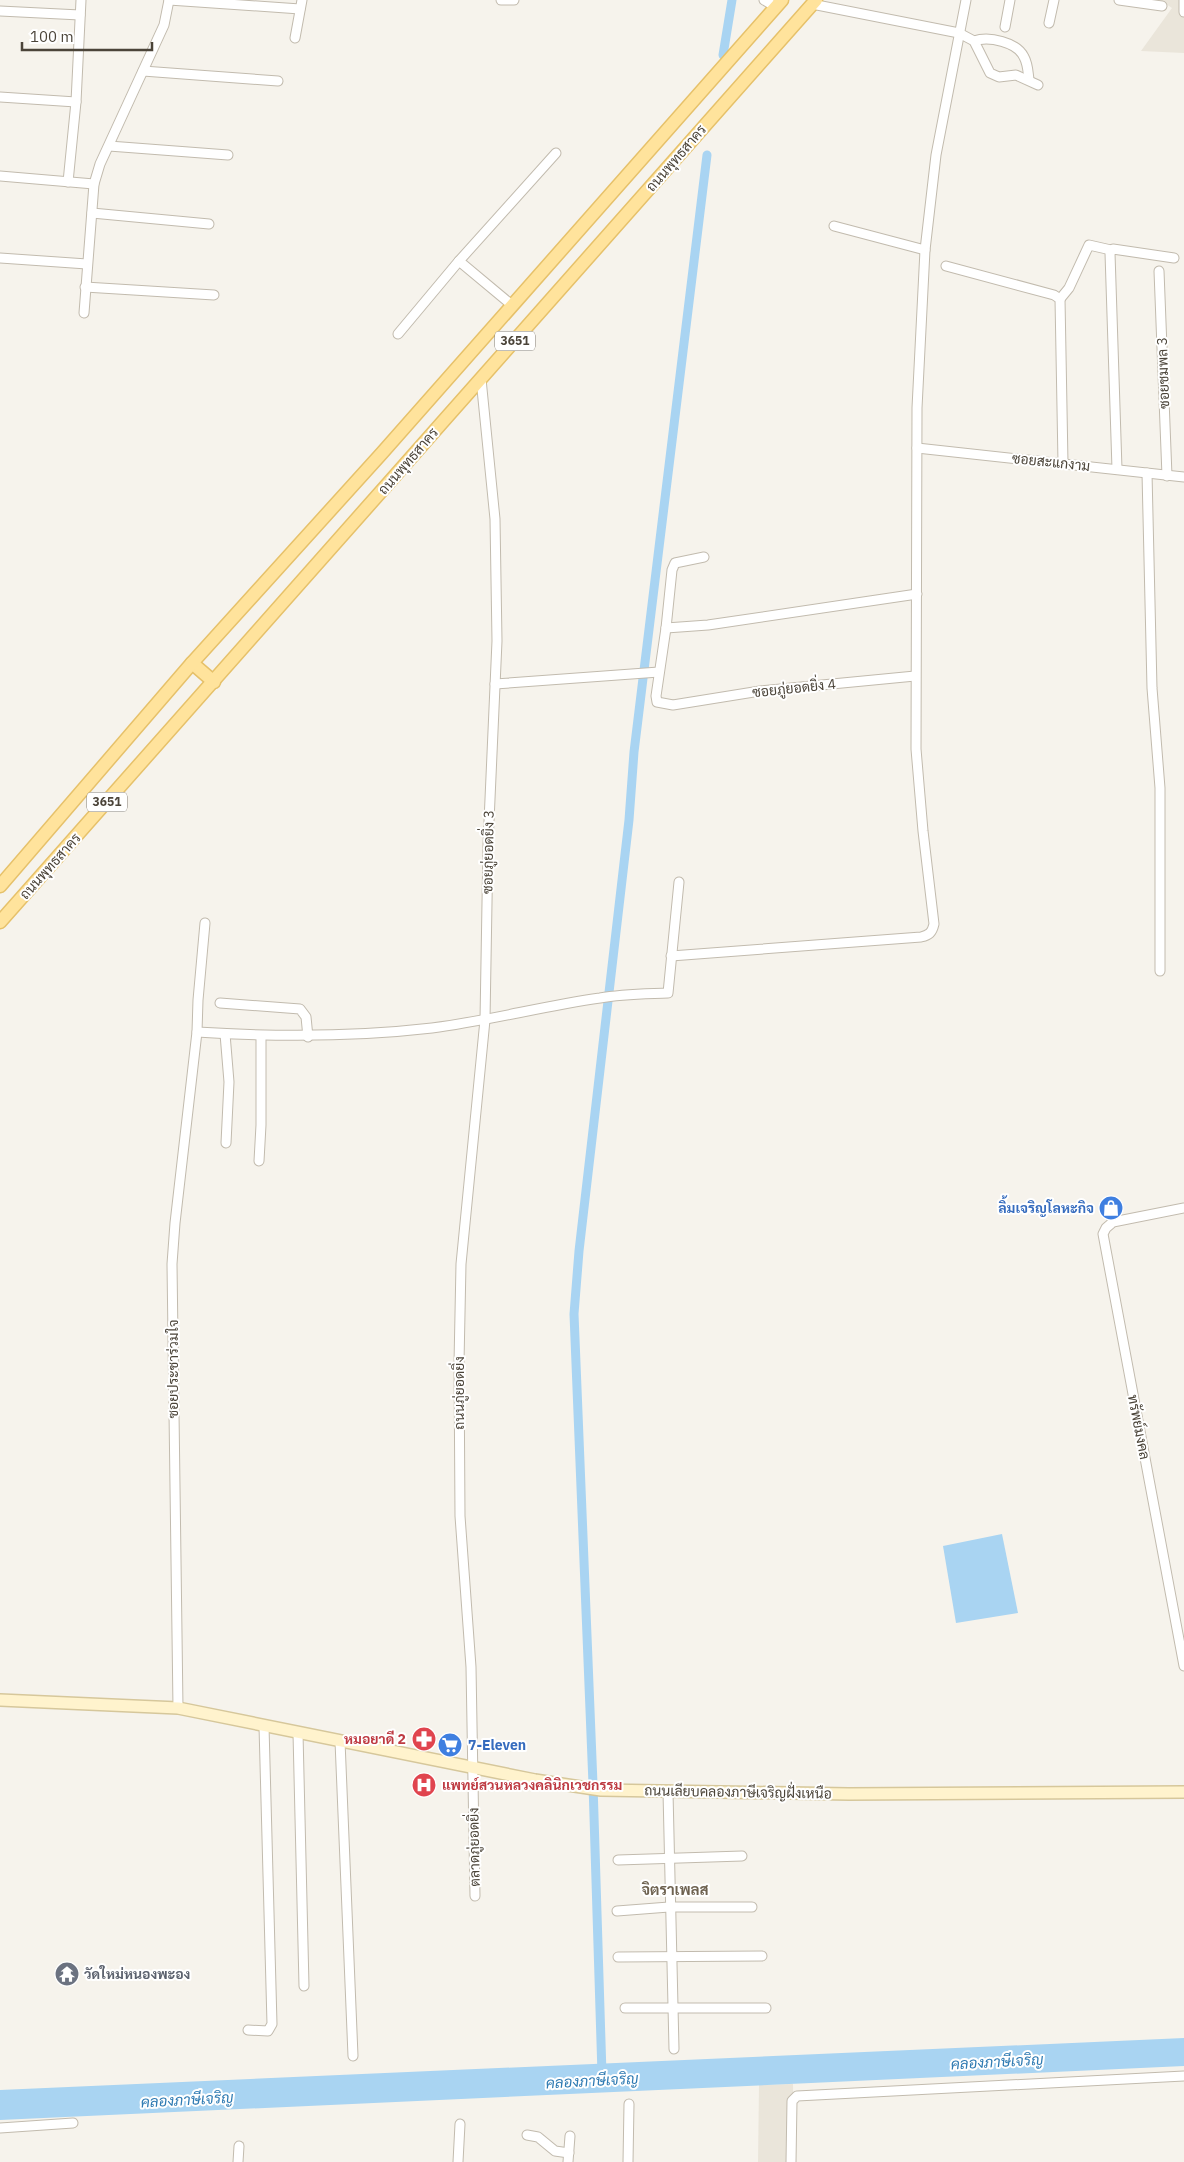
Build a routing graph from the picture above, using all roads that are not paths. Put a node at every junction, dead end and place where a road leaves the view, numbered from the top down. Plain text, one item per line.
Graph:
1 (81, 0) edge
2 (169, 0) edge
3 (501, 0) edge
4 (514, 0) edge
5 (764, 0) edge
6 (966, 0) edge
7 (1010, 0) edge
8 (1054, 0) edge
9 (1119, 0) edge
10 (1184, 0) edge
11 (814, 2) edge
12 (779, 4) edge
13 (301, 5) edge
14 (1162, 6) dead end
15 (0, 10) edge
16 (1184, 12) edge
17 (80, 15) junction
18 (1049, 24) dead end
19 (1005, 27) dead end
20 (959, 33) junction
21 (295, 38) dead end
22 (974, 41) junction
23 (143, 71) junction
24 (1029, 80) junction
25 (278, 81) dead end
26 (1038, 85) dead end
27 (0, 96) edge
28 (76, 102) junction
29 (109, 146) junction
30 (556, 153) dead end
31 (228, 155) dead end
32 (0, 176) edge
33 (68, 182) junction
34 (94, 184) junction
35 (92, 213) junction
36 (209, 224) dead end
37 (834, 226) dead end
38 (925, 250) junction
39 (1111, 250) junction
40 (0, 258) edge
41 (1174, 258) dead end
42 (460, 262) junction
43 (87, 264) junction
44 (946, 266) dead end
45 (1159, 271) dead end
46 (85, 286) junction
47 (214, 295) dead end
48 (1060, 299) junction
49 (513, 306) junction
50 (84, 313) dead end
51 (398, 334) dead end
52 (481, 379) junction
53 (917, 448) junction
54 (1063, 463) junction
55 (1117, 470) junction
56 (1147, 473) junction
57 (1167, 476) junction
58 (1184, 477) edge
59 (704, 557) dead end
60 (917, 594) junction
61 (666, 628) junction
62 (192, 663) junction
63 (659, 672) junction
64 (915, 676) junction
65 (214, 682) junction
66 (495, 684) junction
67 (679, 882) dead end
68 (0, 886) edge
69 (0, 922) edge
70 (205, 923) dead end
71 (672, 956) junction
72 (1160, 971) dead end
73 (220, 1003) dead end
74 (485, 1020) junction
75 (198, 1032) junction
76 (226, 1034) junction
77 (261, 1036) junction
78 (308, 1037) junction
79 (226, 1143) dead end
80 (259, 1162) dead end
81 (1184, 1208) edge
82 (1184, 1666) edge
83 (0, 1700) edge
84 (178, 1708) junction
85 (264, 1726) junction
86 (298, 1732) junction
87 (340, 1741) junction
88 (472, 1767) junction
89 (668, 1792) junction
90 (1184, 1792) edge
91 (742, 1856) dead end
92 (668, 1858) junction
93 (618, 1860) dead end
94 (475, 1896) dead end
95 (752, 1906) dead end
96 (669, 1907) junction
97 (617, 1911) dead end
98 (671, 1955) junction
99 (618, 1956) dead end
100 (762, 1956) dead end
101 (304, 1986) dead end
102 (624, 2008) dead end
103 (673, 2008) junction
104 (766, 2008) dead end
105 (248, 2030) dead end
106 (674, 2049) dead end
107 (353, 2056) dead end
108 (1184, 2076) edge
109 (629, 2104) dead end
110 (73, 2123) dead end
111 (460, 2124) dead end
112 (0, 2128) edge
113 (527, 2134) dead end
114 (570, 2136) dead end
115 (239, 2146) dead end
116 (569, 2158) edge
117 (238, 2162) edge
118 (458, 2162) edge
119 (628, 2162) edge
120 (791, 2162) edge

1 - 17 street
2 - 13 street
2 - 23 street
3 - 4 street
5 - 12 street
6 - 20 street
7 - 19 street
8 - 18 street
9 - 14 street
10 - 16 street
11 - 20 street
11 - 52 main road, ถนนพุทธสาคร / 3651
12 - 49 main road, ถนนพุทธสาคร / 3651
13 - 21 street
15 - 17 street
17 - 28 street
20 - 22 street
20 - 38 street
22 - 24 street
22 - 24 street
23 - 25 street
23 - 29 street
24 - 26 street
27 - 28 street
28 - 33 street
29 - 31 street
29 - 34 street
30 - 42 street
32 - 33 street
33 - 34 street
34 - 35 street
35 - 36 street
35 - 43 street
37 - 38 street
38 - 53 street
39 - 41 street
39 - 48 street
39 - 55 street
40 - 43 street
42 - 49 street
42 - 51 street
43 - 46 street
44 - 48 street
45 - 57 street, ซอยชมพล 3
46 - 47 street
46 - 50 street
48 - 54 street
49 - 62 main road, ถนนพุทธสาคร / 3651
52 - 65 main road, ถนนพุทธสาคร / 3651
52 - 66 street, ซอยภู่ยอดยิ่ง 3
53 - 54 street, ซอยสะแกงาม
53 - 60 street
54 - 55 street, ซอยสะแกงาม
55 - 56 street, ซอยสะแกงาม
56 - 57 street, ซอยสะแกงาม
56 - 72 street
57 - 58 street, ซอยสะแกงาม
59 - 61 street
60 - 61 street
60 - 64 street
61 - 63 street
62 - 65 main road
62 - 68 main road, ถนนพุทธสาคร / 3651
63 - 64 street, ซอยภู่ยอดยิ่ง 4
63 - 66 street
64 - 71 street
65 - 69 main road, ถนนพุทธสาคร / 3651
66 - 74 street, ซอยภู่ยอดยิ่ง 3
67 - 71 street
70 - 75 street, ซอยประชาร่วมใจ
71 - 74 street
73 - 78 street
74 - 78 street
74 - 88 street, ถนนภู่ยอดยิ่ง
75 - 76 street
75 - 84 street, ซอยประชาร่วมใจ
76 - 77 street
76 - 79 street
77 - 78 street
77 - 80 street
81 - 82 street, ทรัพย์มงคล
83 - 84 main road, ถนนเลียบคลองภาษีเจริญฝั่งเหนือ
84 - 85 main road, ถนนเลียบคลองภาษีเจริญฝั่งเหนือ
85 - 86 main road, ถนนเลียบคลองภาษีเจริญฝั่งเหนือ
85 - 105 street
86 - 87 main road, ถนนเลียบคลองภาษีเจริญฝั่งเหนือ
86 - 101 street
87 - 88 main road, ถนนเลียบคลองภาษีเจริญฝั่งเหนือ
87 - 107 street
88 - 89 main road, ถนนเลียบคลองภาษีเจริญฝั่งเหนือ
88 - 94 street, ตลาดภู่ยอดยิ่ง
89 - 90 main road, ถนนเลียบคลองภาษีเจริญฝั่งเหนือ
89 - 92 street
91 - 92 street
92 - 93 street
92 - 96 street
95 - 96 street
96 - 97 street
96 - 98 street
98 - 99 street
98 - 100 street
98 - 103 street
102 - 103 street
103 - 104 street
103 - 106 street
108 - 120 street
109 - 119 street
110 - 112 street
111 - 118 street
113 - 116 street
114 - 116 street
115 - 117 street

